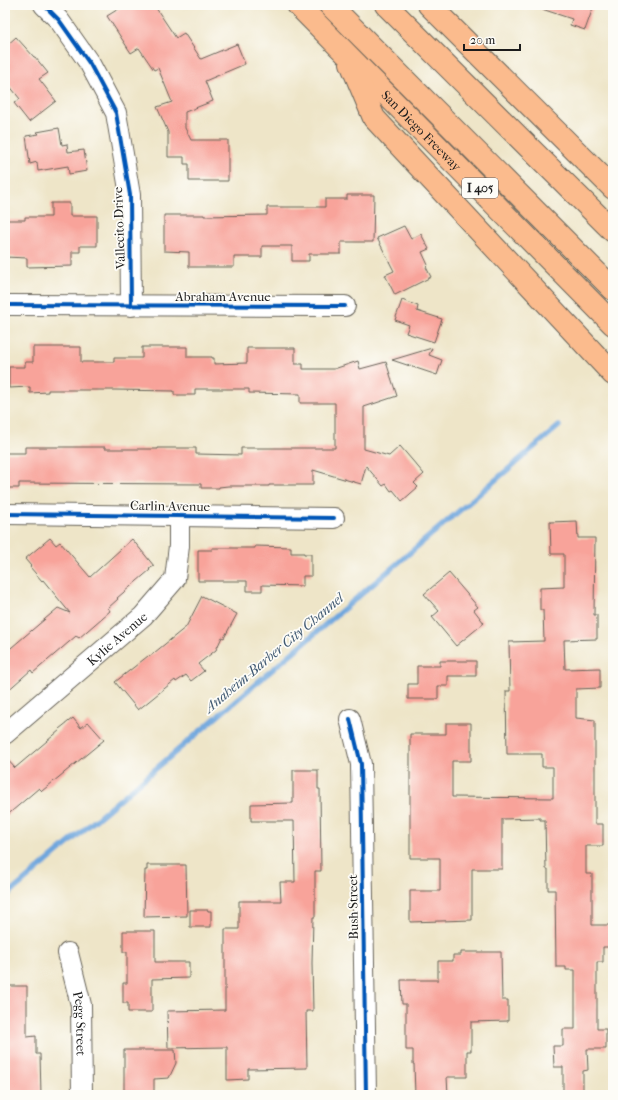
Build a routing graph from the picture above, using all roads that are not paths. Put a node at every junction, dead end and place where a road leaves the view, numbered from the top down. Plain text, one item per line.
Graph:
1 (44, 5) edge
2 (298, 5) edge
3 (330, 5) edge
4 (386, 5) edge
5 (429, 5) edge
6 (346, 52) junction
7 (613, 188) edge
8 (613, 231) edge
9 (613, 288) edge
10 (5, 305) edge
11 (131, 306) junction
12 (345, 306) dead end
13 (613, 324) edge
14 (612, 374) edge
15 (5, 514) edge
16 (179, 516) junction
17 (334, 518) dead end
18 (350, 719) dead end
19 (5, 734) edge
20 (68, 953) dead end
21 (82, 1095) edge
22 (366, 1095) edge

1 - 11 street, Vallecito Drive
2 - 6 highway, San Diego Freeway / I 405
3 - 9 highway
4 - 8 highway
5 - 7 highway
6 - 13 highway, San Diego Freeway / I 405
6 - 14 highway
10 - 11 street, Abraham Avenue
11 - 12 street, Abraham Avenue
15 - 16 street, Carlin Avenue
16 - 17 street, Carlin Avenue
16 - 19 street, Kylie Avenue
18 - 22 street, Bush Street
20 - 21 street, Pegg Street

